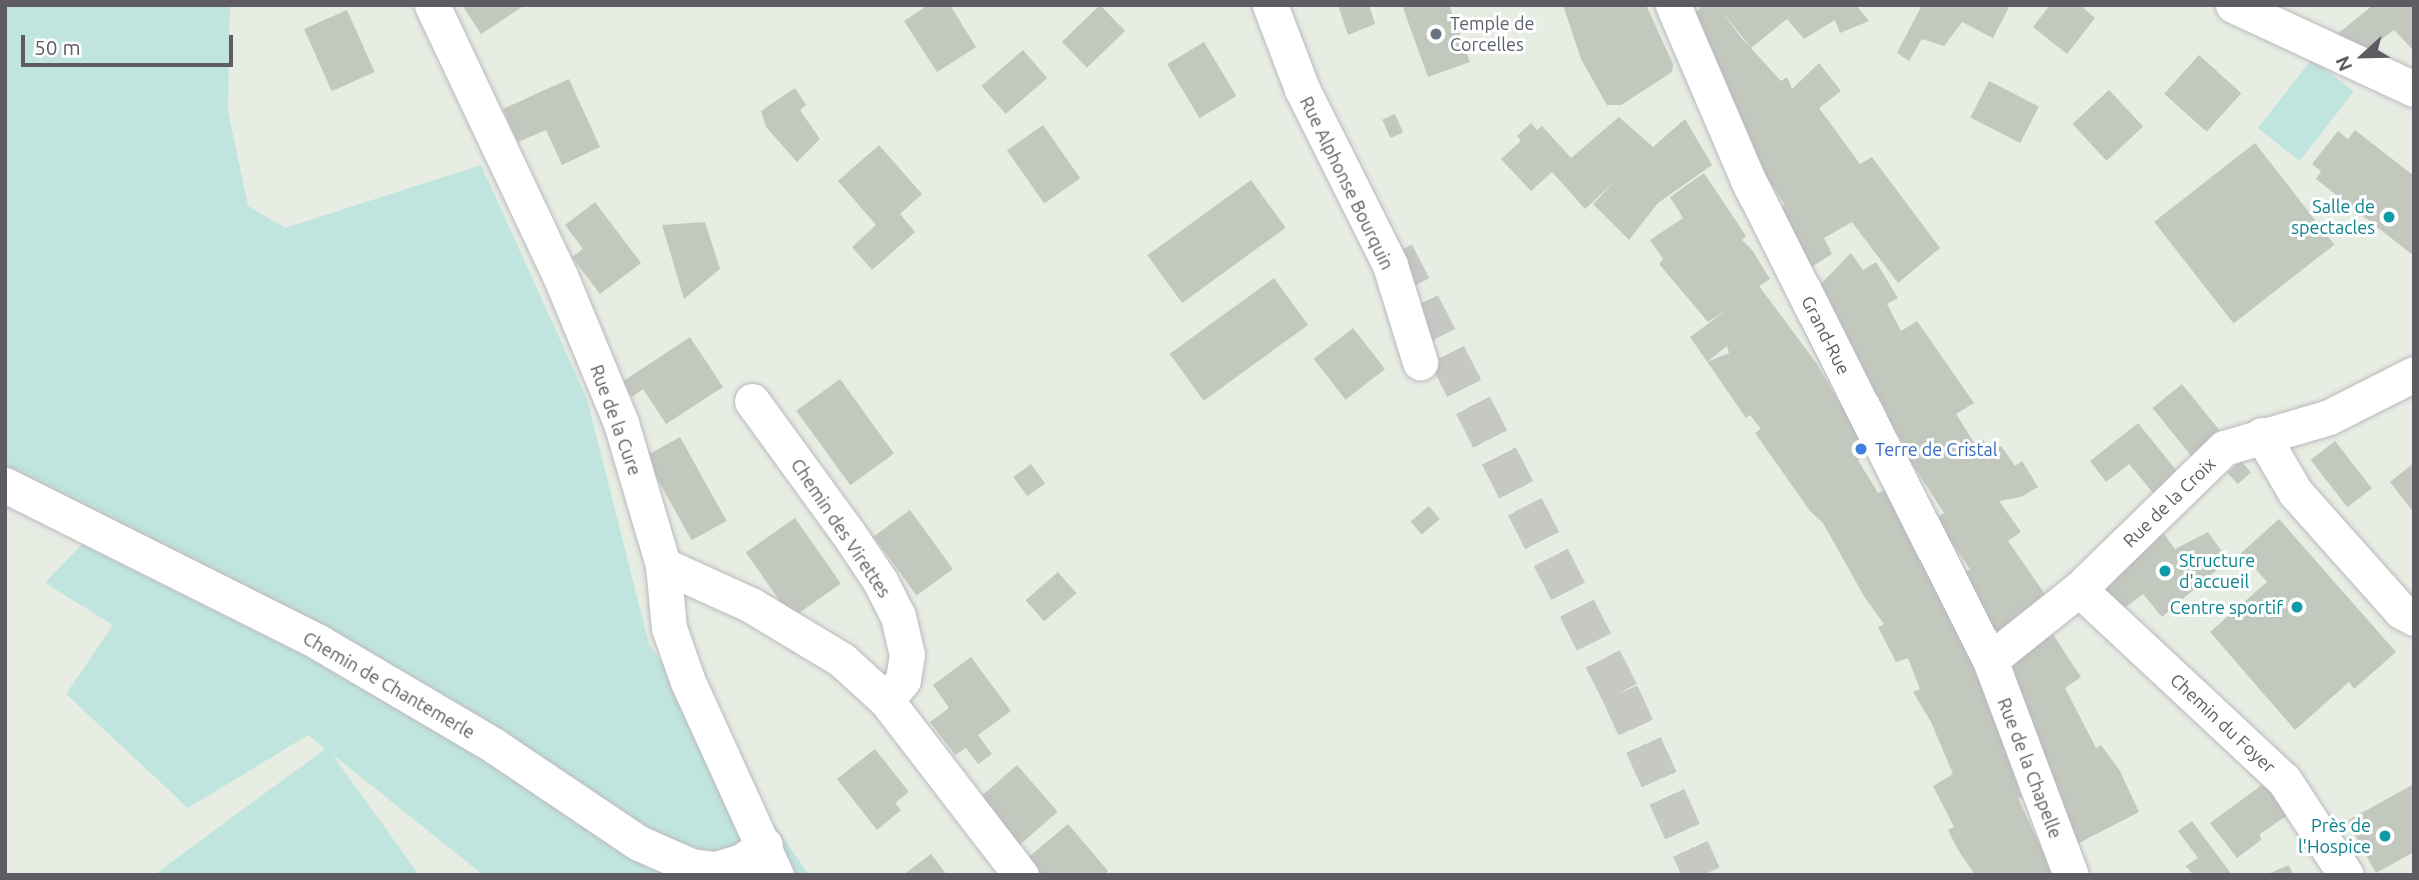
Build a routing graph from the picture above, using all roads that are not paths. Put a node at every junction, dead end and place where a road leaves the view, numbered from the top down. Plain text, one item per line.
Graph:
1 (432, 5) edge
2 (1270, 5) edge
3 (1673, 5) edge
4 (2233, 5) edge
5 (2414, 89) edge
6 (1420, 362) dead end
7 (2414, 374) edge
8 (752, 401) dead end
9 (2262, 435) junction
10 (5, 485) edge
11 (663, 565) junction
12 (2079, 589) junction
13 (2414, 618) edge
14 (1990, 660) junction
15 (886, 700) junction
16 (770, 860) edge
17 (1021, 875) edge
18 (2071, 875) edge
19 (2346, 875) edge

1 - 11 street, Rue de la Cure
2 - 6 street, Rue Alphonse Bourquin
3 - 14 street, Grand-Rue
4 - 5 street
7 - 9 street, Rue de la Croix
8 - 15 street, Chemin des Virettes
9 - 12 street, Rue de la Croix
9 - 13 street
10 - 16 street, Chemin de Chantemerle
11 - 15 street
11 - 16 street, Rue de la Cure
12 - 14 street, Rue de la Croix
12 - 19 street, Chemin du Foyer
14 - 18 street, Rue de la Chapelle
15 - 17 street

